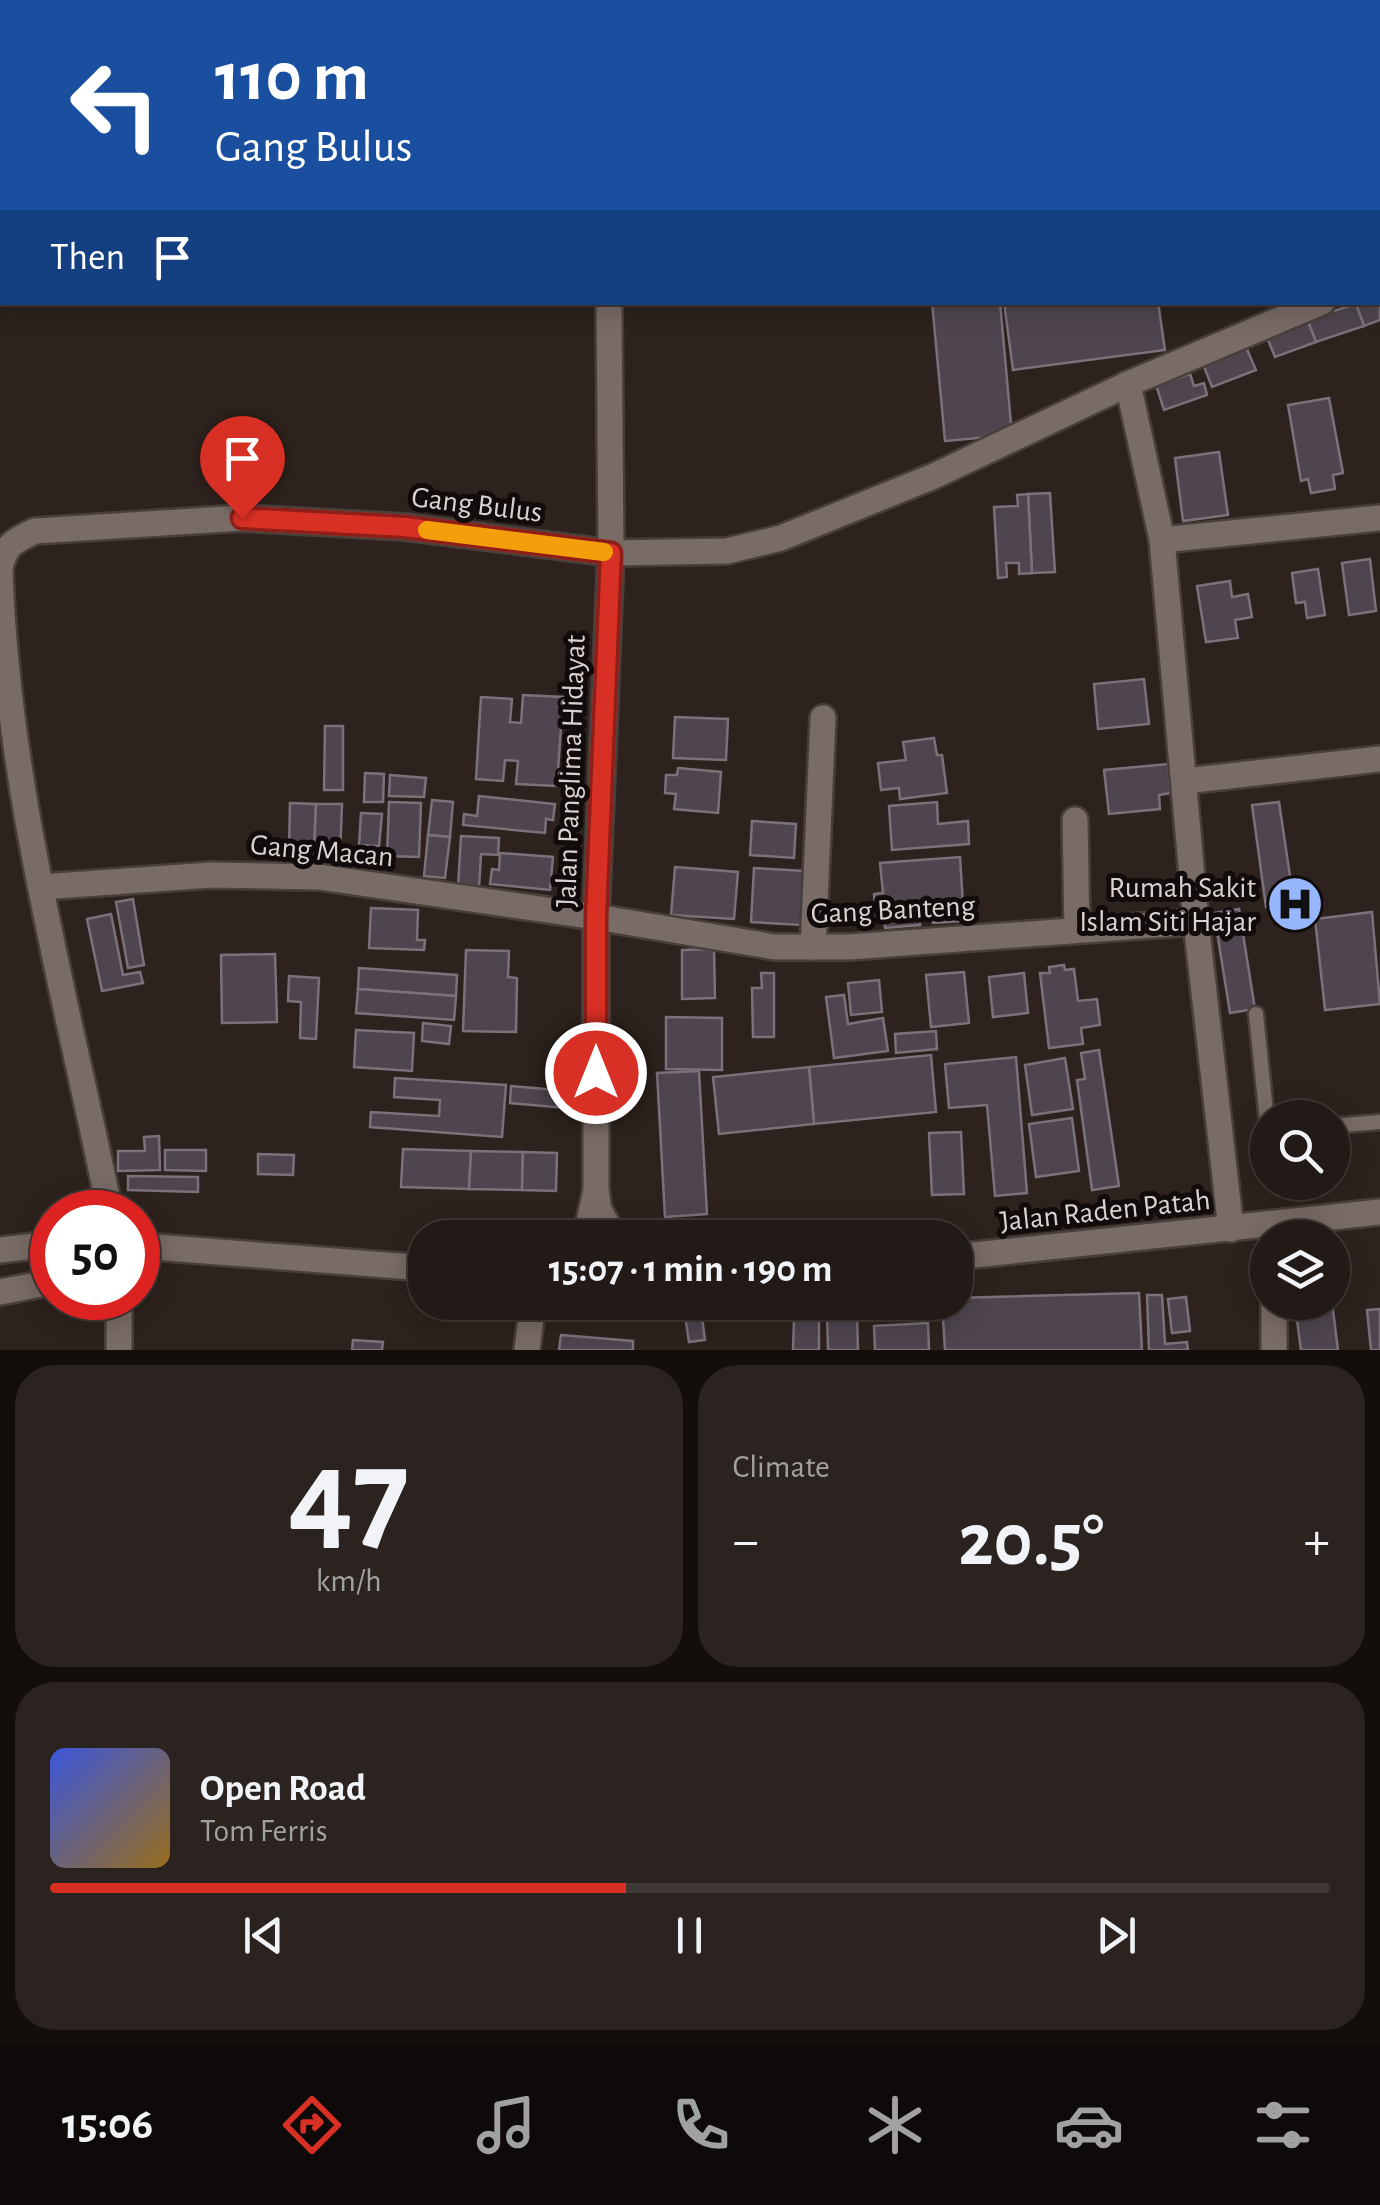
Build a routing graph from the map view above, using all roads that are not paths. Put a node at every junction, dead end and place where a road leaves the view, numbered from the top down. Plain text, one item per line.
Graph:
1 (609, 305) edge
2 (1315, 305) edge
3 (1128, 384) junction
4 (1380, 518) edge
5 (1162, 540) junction
6 (611, 553) junction
7 (823, 718) dead end
8 (1380, 760) edge
9 (1185, 781) junction
10 (1075, 820) dead end
11 (41, 887) junction
12 (596, 917) junction
13 (1196, 922) junction
14 (1076, 930) junction
15 (813, 947) junction
16 (1256, 1014) dead end
17 (1263, 1100) edge
18 (1380, 1122) edge
19 (1350, 1124) edge
20 (105, 1190) edge
21 (596, 1190) junction
22 (1380, 1212) edge
23 (590, 1220) edge
24 (605, 1220) edge
25 (1333, 1220) edge
26 (1231, 1229) junction
27 (1250, 1229) edge
28 (30, 1247) edge
29 (0, 1250) edge
30 (160, 1250) edge
31 (973, 1255) edge
32 (408, 1267) edge
33 (30, 1286) edge
34 (0, 1292) edge
35 (119, 1320) edge
36 (531, 1320) edge
37 (1274, 1320) edge
38 (119, 1350) edge
39 (527, 1350) edge
40 (1274, 1350) edge

1 - 6 street, Jalan Panglima Hidayat
2 - 3 street, Gang Bulus
3 - 5 street
3 - 6 street, Gang Bulus
4 - 5 street
5 - 9 street
6 - 11 street, Gang Bulus
6 - 12 street, Jalan Panglima Hidayat
7 - 15 street
8 - 9 street
9 - 13 street
10 - 14 street
11 - 12 street, Gang Macan
11 - 20 street
12 - 15 street, Gang Banteng
12 - 21 street, Jalan Panglima Hidayat
13 - 14 street, Gang Banteng
13 - 26 street
14 - 15 street, Gang Banteng
16 - 17 lane
18 - 19 lane
21 - 23 street
21 - 24 street, Jalan Panglima Hidayat
22 - 25 street, Jalan Raden Patah
26 - 27 street, Jalan Raden Patah
26 - 31 street, Jalan Raden Patah
28 - 29 street
30 - 32 street
33 - 34 street
35 - 38 street
36 - 39 street
37 - 40 street

